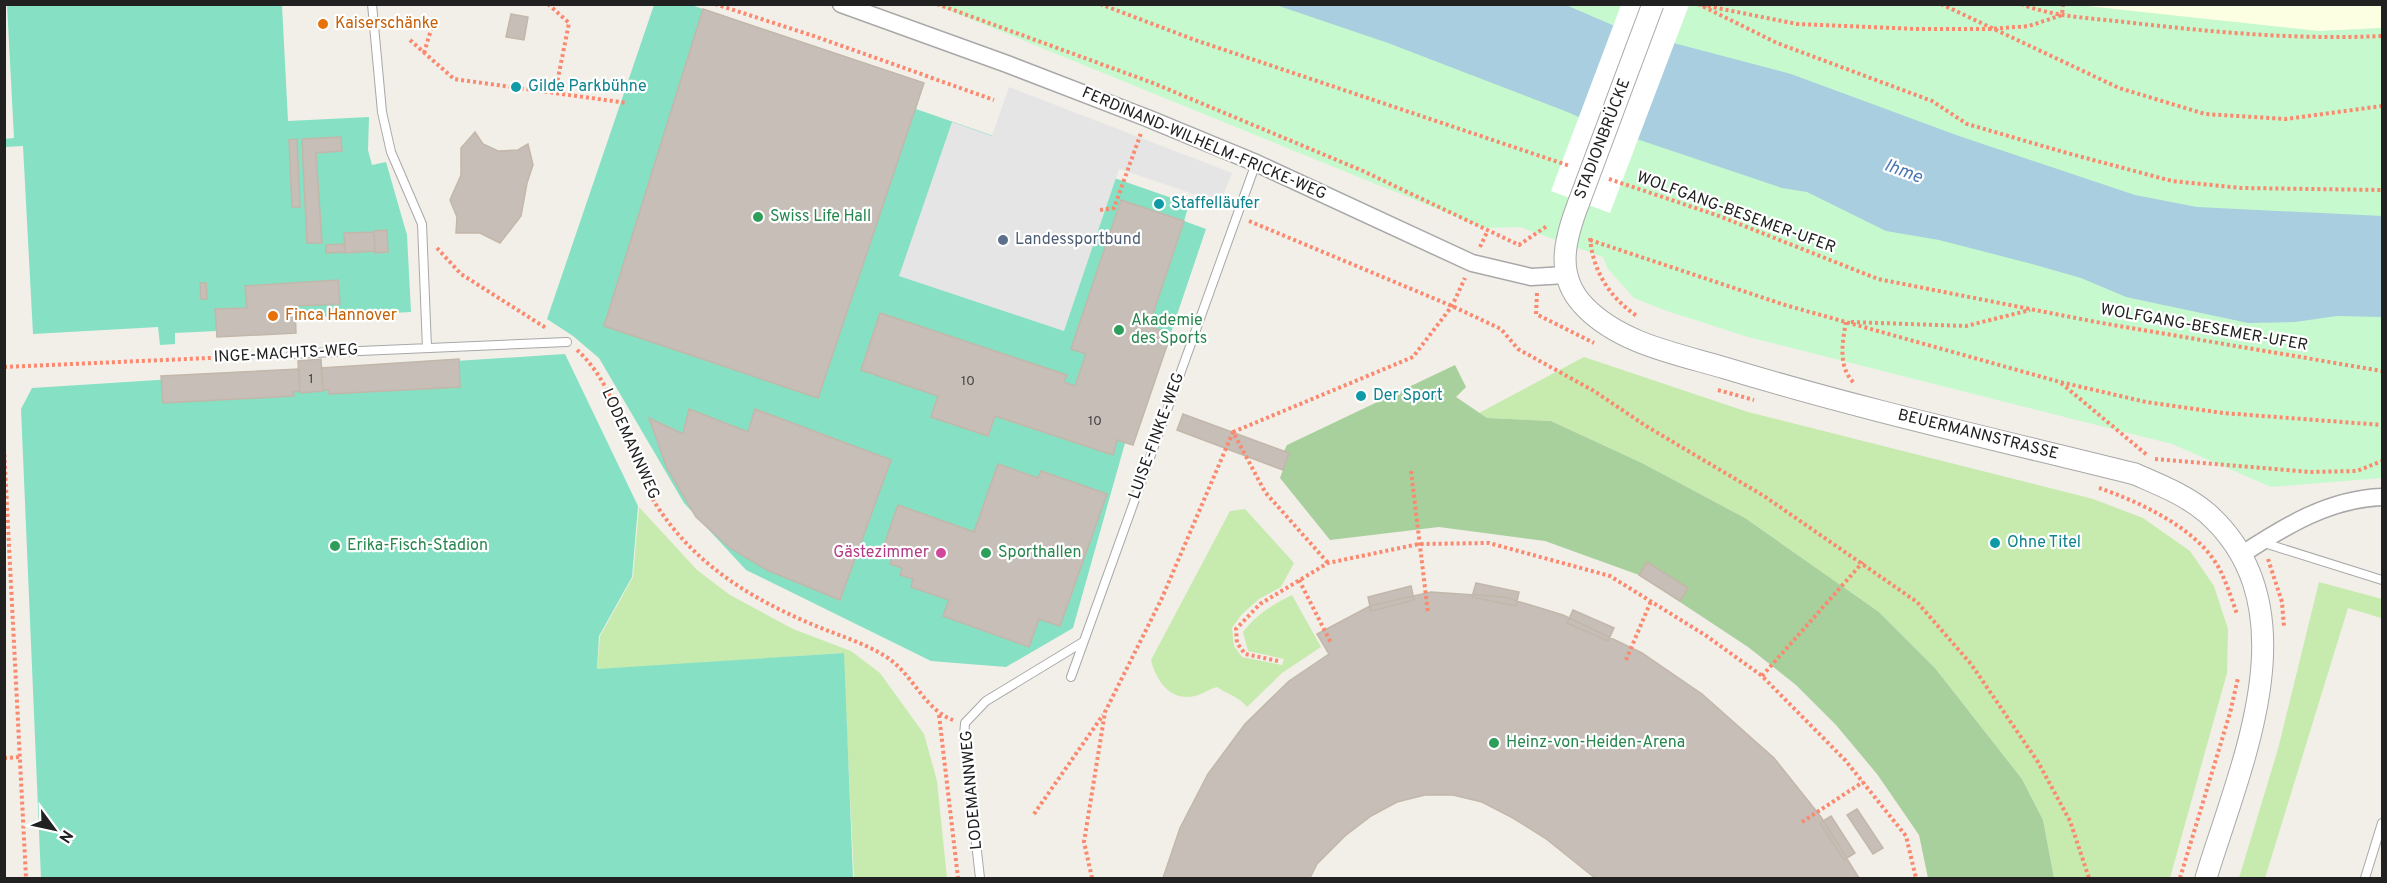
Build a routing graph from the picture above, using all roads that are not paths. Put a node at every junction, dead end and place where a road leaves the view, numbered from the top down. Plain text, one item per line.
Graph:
1 (372, 4) edge
2 (841, 4) edge
3 (1653, 4) edge
4 (1256, 163) junction
5 (1566, 275) junction
6 (567, 342) road end
7 (427, 348) junction
8 (291, 354) road end
9 (2382, 497) edge
10 (2260, 542) junction
11 (2241, 555) junction
12 (2382, 580) edge
13 (1083, 642) junction
14 (1071, 676) dead end
15 (2382, 823) edge
16 (980, 879) edge
17 (2206, 879) edge
18 (2365, 879) edge

1 - 7 lane
2 - 4 street, FERDINAND-WILHELM-FRICKE-WEG
3 - 5 street, STADIONBRÜCKE, bridge
4 - 5 street, FERDINAND-WILHELM-FRICKE-WEG
4 - 13 lane, LUISE-FINKE-WEG
5 - 11 street, BEUERMANNSTRASSE
6 - 7 lane, INGE-MACHTS-WEG
7 - 8 lane, INGE-MACHTS-WEG
9 - 10 street
10 - 11 street
10 - 12 lane
11 - 17 street, BEUERMANNSTRASSE
13 - 14 lane, LUISE-FINKE-WEG
13 - 16 lane, LODEMANNWEG
15 - 18 lane

